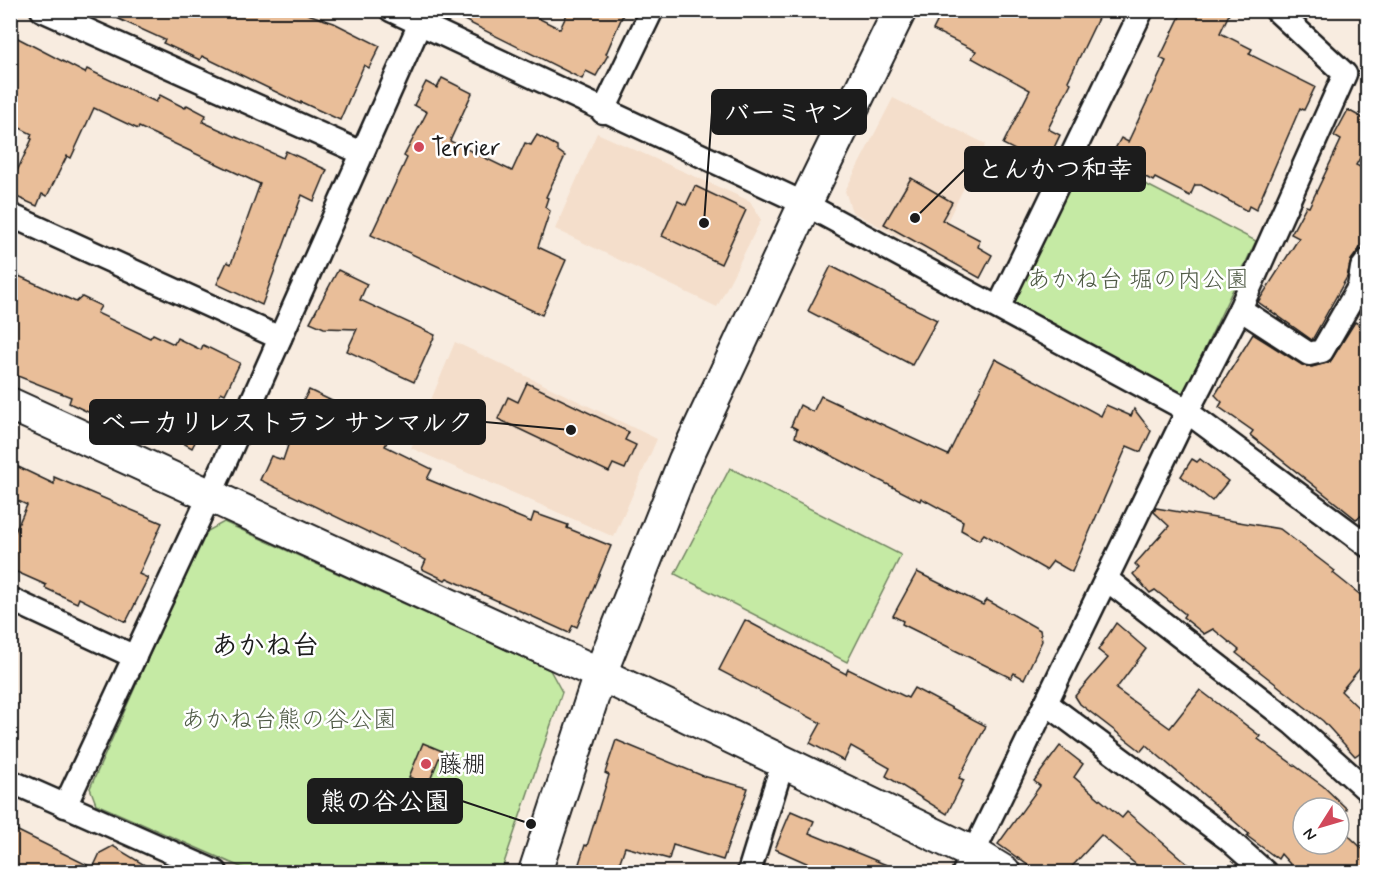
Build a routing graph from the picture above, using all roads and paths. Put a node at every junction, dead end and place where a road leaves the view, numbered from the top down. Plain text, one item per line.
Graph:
1 (42, 10) edge
2 (391, 10) edge
3 (652, 10) edge
4 (900, 10) edge
5 (1142, 10) edge
6 (1276, 10) edge
7 (422, 17) edge
8 (603, 112) junction
9 (362, 153) junction
10 (805, 204) junction
11 (10, 215) edge
12 (1368, 260) edge
13 (999, 306) junction
14 (1240, 309) junction
15 (280, 338) junction
16 (10, 404) edge
17 (1187, 412) junction
18 (210, 495) junction
19 (1366, 543) edge
20 (1106, 579) junction
21 (10, 599) edge
22 (135, 657) junction
23 (600, 674) junction
24 (1046, 703) junction
25 (783, 762) junction
26 (10, 781) edge
27 (1368, 791) edge
28 (65, 806) junction
29 (969, 863) edge
30 (216, 873) edge
31 (535, 873) edge
32 (749, 873) edge
33 (1004, 873) edge
34 (1265, 873) edge

1 - 9 street
2 - 7 street
3 - 8 street
4 - 10 street
5 - 13 street
6 - 14 street
7 - 8 street
7 - 9 street
8 - 10 street
9 - 15 street
10 - 13 street
10 - 23 street
11 - 15 street
12 - 14 street
13 - 17 street
14 - 17 street
15 - 18 street
16 - 18 street
17 - 19 street
17 - 20 street
18 - 22 street
18 - 23 street
20 - 24 street
20 - 27 street
21 - 22 street
22 - 28 street
23 - 25 street
23 - 31 street
24 - 29 street
24 - 34 street
25 - 29 street
25 - 32 street
26 - 28 street
28 - 30 street
29 - 33 street

